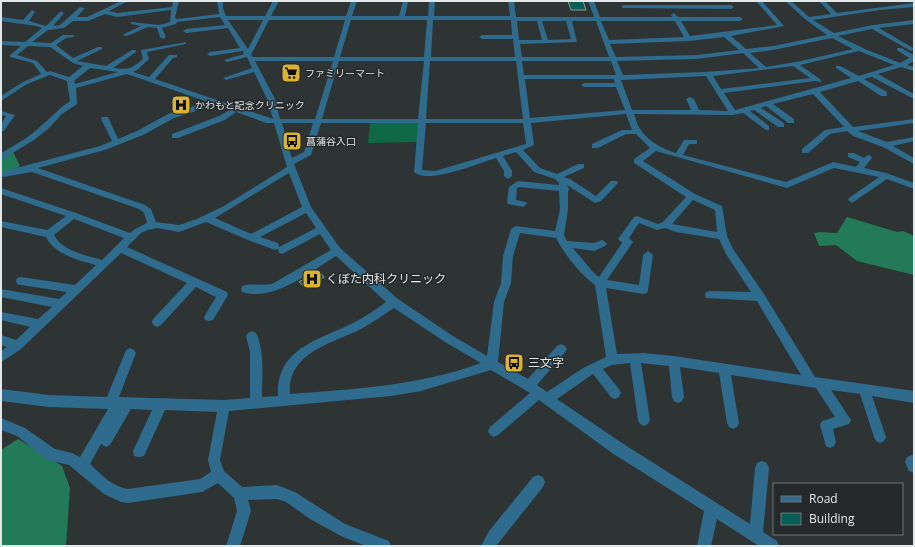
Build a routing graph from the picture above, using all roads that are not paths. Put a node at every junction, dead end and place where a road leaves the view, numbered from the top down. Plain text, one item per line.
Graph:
1 (125, 1) edge
2 (176, 1) edge
3 (220, 1) edge
4 (276, 1) edge
5 (354, 1) edge
6 (432, 1) edge
7 (511, 1) edge
8 (591, 1) edge
9 (727, 1) edge
10 (759, 1) edge
11 (788, 1) edge
12 (822, 1) edge
13 (872, 1) edge
14 (900, 1) edge
15 (405, 2) dead end
16 (623, 4) edge
17 (668, 4) edge
18 (905, 5) junction
19 (914, 5) edge
20 (731, 7) junction
21 (82, 8) dead end
22 (880, 8) junction
23 (175, 10) junction
24 (914, 11) edge
25 (32, 12) dead end
26 (104, 12) junction
27 (61, 13) dead end
28 (835, 14) junction
29 (224, 16) junction
30 (267, 18) junction
31 (349, 18) junction
32 (402, 18) junction
33 (430, 18) junction
34 (514, 18) junction
35 (1, 19) edge
36 (72, 19) junction
37 (539, 19) junction
38 (568, 19) junction
39 (598, 19) junction
40 (630, 19) junction
41 (677, 19) junction
42 (740, 19) junction
43 (808, 19) junction
44 (176, 20) junction
45 (24, 22) junction
46 (914, 22) edge
47 (146, 26) junction
48 (229, 26) junction
49 (159, 27) junction
50 (873, 27) junction
51 (47, 28) junction
52 (186, 31) dead end
53 (750, 32) junction
54 (125, 35) dead end
55 (726, 35) junction
56 (833, 35) junction
57 (72, 36) dead end
58 (163, 37) dead end
59 (482, 37) dead end
60 (516, 39) junction
61 (688, 39) junction
62 (545, 41) junction
63 (608, 42) junction
64 (1, 43) edge
65 (184, 43) dead end
66 (26, 44) junction
67 (52, 45) junction
68 (100, 48) dead end
69 (860, 49) junction
70 (899, 49) dead end
71 (134, 51) dead end
72 (914, 51) edge
73 (745, 52) junction
74 (210, 54) dead end
75 (248, 55) junction
76 (175, 56) dead end
77 (337, 59) junction
78 (426, 59) junction
79 (614, 59) junction
80 (73, 60) junction
81 (227, 60) dead end
82 (518, 60) junction
83 (794, 64) junction
84 (902, 65) junction
85 (88, 66) junction
86 (838, 67) dead end
87 (108, 68) junction
88 (256, 69) junction
89 (766, 69) junction
90 (914, 69) edge
91 (127, 72) junction
92 (45, 74) junction
93 (709, 74) junction
94 (872, 74) junction
95 (521, 77) junction
96 (620, 77) junction
97 (226, 78) dead end
98 (816, 79) junction
99 (858, 79) junction
100 (151, 80) junction
101 (71, 84) junction
102 (584, 85) dead end
103 (619, 85) junction
104 (827, 87) junction
105 (719, 91) junction
106 (815, 91) junction
107 (884, 94) dead end
108 (914, 97) edge
109 (1, 99) edge
110 (690, 99) dead end
111 (216, 102) junction
112 (768, 104) junction
113 (755, 107) junction
114 (236, 109) junction
115 (744, 110) junction
116 (628, 112) junction
117 (1, 113) edge
118 (696, 113) junction
119 (733, 113) junction
120 (105, 119) dead end
121 (278, 121) junction
122 (318, 121) junction
123 (422, 121) junction
124 (528, 121) junction
125 (791, 121) dead end
126 (914, 121) edge
127 (780, 125) dead end
128 (766, 128) dead end
129 (1, 129) edge
130 (850, 129) junction
131 (638, 132) junction
132 (175, 136) dead end
133 (914, 139) edge
134 (116, 142) junction
135 (694, 142) dead end
136 (886, 145) junction
137 (595, 146) dead end
138 (655, 148) junction
139 (518, 149) junction
140 (805, 151) dead end
141 (498, 155) junction
142 (851, 155) dead end
143 (678, 156) junction
144 (1, 157) edge
145 (914, 161) edge
146 (290, 166) junction
147 (581, 166) dead end
148 (22, 170) junction
149 (858, 170) junction
150 (508, 176) dead end
151 (886, 176) junction
152 (2, 177) edge
153 (559, 178) junction
154 (614, 183) dead end
155 (914, 186) edge
156 (565, 189) junction
157 (3, 194) edge
158 (692, 196) junction
159 (852, 200) dead end
160 (523, 204) dead end
161 (307, 208) junction
162 (73, 215) junction
163 (204, 218) junction
164 (1, 224) edge
165 (152, 224) junction
166 (666, 224) junction
167 (321, 229) junction
168 (49, 234) junction
169 (722, 236) junction
170 (130, 237) junction
171 (251, 238) junction
172 (562, 240) junction
173 (602, 244) dead end
174 (120, 248) junction
175 (337, 251) junction
176 (648, 256) dead end
177 (104, 264) junction
178 (21, 281) dead end
179 (195, 282) junction
180 (600, 283) junction
181 (77, 289) junction
182 (246, 289) dead end
183 (1, 294) edge
184 (710, 295) dead end
185 (760, 297) junction
186 (394, 302) junction
187 (61, 304) junction
188 (1, 316) edge
189 (209, 317) dead end
190 (157, 322) dead end
191 (38, 324) junction
192 (252, 336) dead end
193 (1, 340) edge
194 (18, 345) junction
195 (561, 349) dead end
196 (130, 353) dead end
197 (1, 357) edge
198 (635, 359) junction
199 (612, 360) junction
200 (674, 361) junction
201 (492, 364) junction
202 (595, 368) junction
203 (724, 368) junction
204 (815, 381) junction
205 (864, 389) junction
206 (539, 392) junction
207 (615, 393) dead end
208 (1, 395) edge
209 (678, 397) dead end
210 (914, 397) edge
211 (284, 400) junction
212 (256, 403) junction
213 (118, 404) junction
214 (161, 405) junction
215 (224, 406) junction
216 (644, 420) dead end
217 (733, 423) dead end
218 (1, 424) edge
219 (494, 431) dead end
220 (880, 437) dead end
221 (106, 441) dead end
222 (830, 442) dead end
223 (139, 450) dead end
224 (914, 462) edge
225 (82, 466) junction
226 (914, 466) edge
227 (762, 468) dead end
228 (219, 476) junction
229 (538, 482) dead end
230 (240, 494) junction
231 (712, 508) junction
232 (756, 536) junction
233 (233, 546) edge
234 (384, 546) edge
235 (488, 546) edge
236 (704, 546) edge
237 (772, 546) edge

1 - 26 street
2 - 23 street
3 - 29 street
4 - 30 street
5 - 31 street
6 - 33 street
7 - 34 street
8 - 39 street
9 - 20 street
10 - 53 street
11 - 43 street
12 - 28 street
13 - 22 street
14 - 18 street
15 - 32 street
16 - 17 street
16 - 40 street
17 - 20 street
17 - 41 street
18 - 19 street
18 - 22 street
18 - 24 street
20 - 42 street
21 - 36 street
22 - 28 street
23 - 26 street
23 - 44 street
23 - 47 street
25 - 45 street
26 - 36 street
27 - 51 street
28 - 43 street
29 - 30 street
29 - 44 street
29 - 48 street
30 - 31 street
30 - 75 street
31 - 32 street
31 - 77 street
32 - 33 street
33 - 34 street
33 - 78 street
34 - 37 street
34 - 60 street
35 - 45 street
36 - 51 street
37 - 38 street
37 - 62 street
38 - 39 street
38 - 62 street
39 - 40 street
39 - 63 street
40 - 41 street
41 - 42 street
41 - 61 street
42 - 53 street
43 - 56 street
44 - 49 street
45 - 51 street
46 - 50 street
47 - 49 street
47 - 54 street
48 - 52 street
48 - 75 street
49 - 58 street
50 - 56 street
50 - 72 street
51 - 66 street
53 - 55 street
55 - 61 street
55 - 73 street
56 - 69 street
56 - 73 street
57 - 67 street
59 - 60 street
60 - 62 street
60 - 82 street
61 - 63 street
63 - 79 street
64 - 66 street
65 - 91 street
66 - 67 street
66 - 92 street
67 - 80 street
68 - 80 street
69 - 83 street
69 - 84 street
70 - 84 street
71 - 87 street
73 - 79 street
73 - 89 street
74 - 75 street
75 - 77 street
75 - 81 street
75 - 88 street
76 - 100 street
77 - 78 street
77 - 122 street
78 - 82 street
78 - 123 street
79 - 82 street
79 - 96 street
80 - 85 street
82 - 95 street
83 - 89 street
83 - 98 street
84 - 90 street
84 - 94 street
85 - 87 street
85 - 101 street
86 - 99 street
87 - 91 street
88 - 97 street
88 - 121 street
89 - 93 street
91 - 100 street
91 - 101 street
92 - 101 street
92 - 109 street
93 - 96 street
93 - 105 street
94 - 99 street
94 - 108 street
95 - 96 street
95 - 124 street
96 - 103 street
98 - 104 street
98 - 105 street
99 - 104 street
99 - 107 street
100 - 111 street
101 - 144 street
102 - 103 street
103 - 116 street
104 - 106 street
105 - 119 street
106 - 112 street
106 - 130 street
110 - 118 street
111 - 114 street
111 - 134 street
112 - 113 street
112 - 125 street
113 - 115 street
113 - 127 street
114 - 121 street
114 - 132 street
115 - 119 street
115 - 128 street
116 - 118 street
116 - 124 street
116 - 131 street
117 - 129 street
118 - 119 street
120 - 134 street
121 - 122 street
121 - 146 street
122 - 123 street
122 - 146 street
123 - 124 street
123 - 141 street
124 - 139 street
126 - 130 street
130 - 136 street
130 - 140 street
131 - 137 street
131 - 138 street
133 - 136 street
134 - 148 street
135 - 143 street
136 - 145 street
138 - 143 street
138 - 158 street
139 - 141 street
139 - 153 street
141 - 150 street
142 - 149 street
143 - 149 street
146 - 161 street
146 - 163 street
147 - 153 street
148 - 152 street
148 - 165 street
149 - 151 street
151 - 155 street
151 - 159 street
153 - 154 street
153 - 156 street
156 - 160 street
156 - 172 street
157 - 162 street
158 - 166 street
158 - 169 street
161 - 167 street
161 - 171 street
162 - 168 street
162 - 170 street
163 - 165 street
163 - 171 street
164 - 168 street
165 - 170 street
166 - 169 street
166 - 180 street
167 - 171 street
167 - 175 street
168 - 177 street
169 - 185 street
170 - 174 street
172 - 173 street
172 - 180 street
172 - 201 street
174 - 177 street
174 - 179 street
175 - 182 street
175 - 186 street
176 - 180 street
177 - 181 street
178 - 181 street
179 - 189 street
179 - 190 street
180 - 199 street
181 - 187 street
183 - 187 street
184 - 185 street
185 - 204 street
186 - 201 street
186 - 211 street
187 - 191 street
188 - 191 street
191 - 194 street
192 - 212 street
193 - 194 street
194 - 197 street
195 - 206 street
196 - 213 street
198 - 199 street
198 - 200 street
198 - 216 street
199 - 202 street
200 - 203 street
200 - 209 street
201 - 206 street
201 - 211 street
202 - 206 street
202 - 207 street
203 - 204 street
203 - 217 street
204 - 205 street
204 - 222 street
205 - 210 street
205 - 220 street
206 - 219 street
206 - 231 street
208 - 213 street
211 - 212 street
212 - 215 street
213 - 214 street
213 - 221 street
213 - 225 street
214 - 215 street
214 - 223 street
215 - 228 street
218 - 225 street
224 - 226 street
225 - 228 street
227 - 232 street
228 - 230 street
229 - 235 street
230 - 233 street
230 - 234 street
231 - 232 street
231 - 236 street
232 - 237 street

